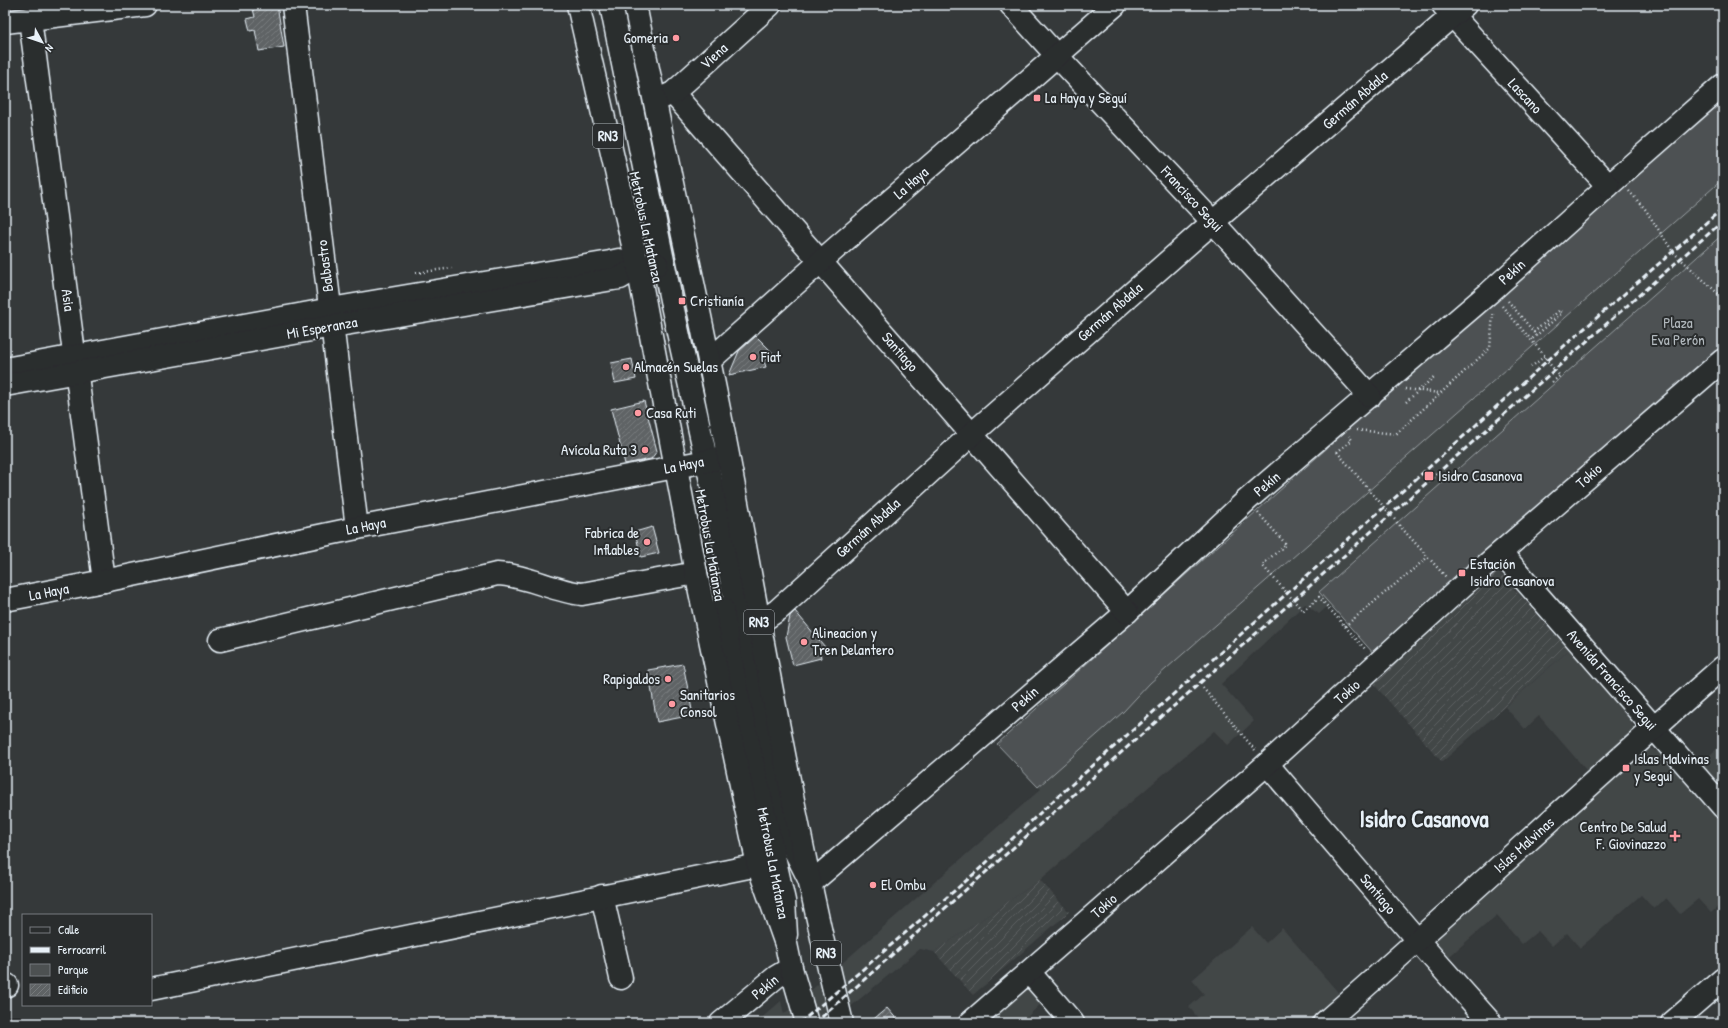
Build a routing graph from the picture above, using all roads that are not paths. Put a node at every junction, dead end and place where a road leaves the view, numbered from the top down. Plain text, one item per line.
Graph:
1 (145, 5) edge
2 (293, 5) edge
3 (578, 5) edge
4 (600, 5) edge
5 (611, 5) edge
6 (636, 5) edge
7 (770, 5) edge
8 (1012, 5) edge
9 (1115, 5) edge
10 (1453, 9) edge
11 (30, 19) junction
12 (5, 22) edge
13 (1057, 56) junction
14 (1723, 85) edge
15 (664, 97) junction
16 (1612, 182) junction
17 (1213, 222) junction
18 (687, 258) junction
19 (820, 262) junction
20 (652, 265) junction
21 (332, 318) junction
22 (1723, 360) edge
23 (709, 362) junction
24 (76, 364) junction
25 (5, 369) edge
26 (5, 385) edge
27 (1375, 391) junction
28 (972, 434) junction
29 (728, 457) junction
30 (693, 464) junction
31 (357, 528) junction
32 (1501, 553) junction
33 (696, 573) junction
34 (104, 581) junction
35 (5, 600) edge
36 (1128, 612) junction
37 (759, 623) junction
38 (220, 640) dead end
39 (1723, 667) edge
40 (1654, 727) junction
41 (1267, 764) junction
42 (1723, 807) edge
43 (758, 865) junction
44 (811, 882) junction
45 (602, 896) junction
46 (1418, 941) junction
47 (786, 944) junction
48 (791, 968) junction
49 (1029, 972) junction
50 (621, 978) dead end
51 (1723, 979) edge
52 (152, 989) edge
53 (721, 1023) edge
54 (807, 1023) edge
55 (842, 1023) edge
56 (970, 1023) edge
57 (1073, 1023) edge
58 (1324, 1023) edge
59 (1491, 1023) edge
60 (1672, 1023) edge

1 - 11 main road
2 - 21 main road, Balbastro
3 - 20 main road, RN3
4 - 20 main road, Metrobus La Matanza
5 - 20 main road, Metrobus La Matanza
6 - 15 main road, RN3
7 - 15 main road, Viena
8 - 13 main road, Francisco Segui
9 - 13 main road, La Haya
10 - 16 main road, Lascano
10 - 17 main road, Germán Abdala
11 - 12 main road
11 - 24 main road, Asia
13 - 17 main road, Francisco Segui
13 - 19 main road, La Haya
14 - 16 main road, Pekín
15 - 18 main road, RN3
15 - 19 main road, Santiago
16 - 27 main road, Pekín
17 - 27 main road, Francisco Segui
17 - 28 main road, Germán Abdala
18 - 20 main road
18 - 23 main road, RN3
19 - 23 main road, La Haya
19 - 28 main road, Santiago
20 - 21 main road, Mi Esperanza
20 - 30 main road, RN3
20 - 30 main road, Metrobus La Matanza
21 - 24 main road, Mi Esperanza
21 - 31 main road, Balbastro
22 - 32 main road, Tokio
23 - 29 main road, RN3
24 - 25 main road, Mi Esperanza
24 - 26 main road, Mi Esperanza
24 - 34 main road, Asia
27 - 36 main road, Pekín
28 - 36 main road, Santiago
28 - 37 main road, Germán Abdala
29 - 30 main road, La Haya
29 - 37 main road, RN3
30 - 31 main road, La Haya
30 - 33 main road, RN3
30 - 44 main road, Metrobus La Matanza
30 - 47 main road, Metrobus La Matanza
31 - 34 main road, La Haya
32 - 40 main road, Avenida Francisco Segui
32 - 41 main road, Tokio
33 - 38 main road
33 - 43 main road, RN3
34 - 35 main road, La Haya
36 - 44 main road, Pekín
37 - 44 main road, RN3
39 - 40 main road, Islas Malvinas
40 - 42 main road, Avenida Francisco Segui
40 - 46 main road, Islas Malvinas
41 - 46 main road, Santiago
41 - 49 main road, Tokio
43 - 45 main road
43 - 47 main road, RN3
44 - 55 main road, RN3
45 - 50 main road
45 - 52 main road
46 - 58 main road, Islas Malvinas
46 - 59 main road, Santiago
47 - 48 main road, RN3
48 - 53 main road, Pekín
48 - 54 main road, RN3
49 - 56 main road, Tokio
49 - 57 main road
51 - 60 main road

